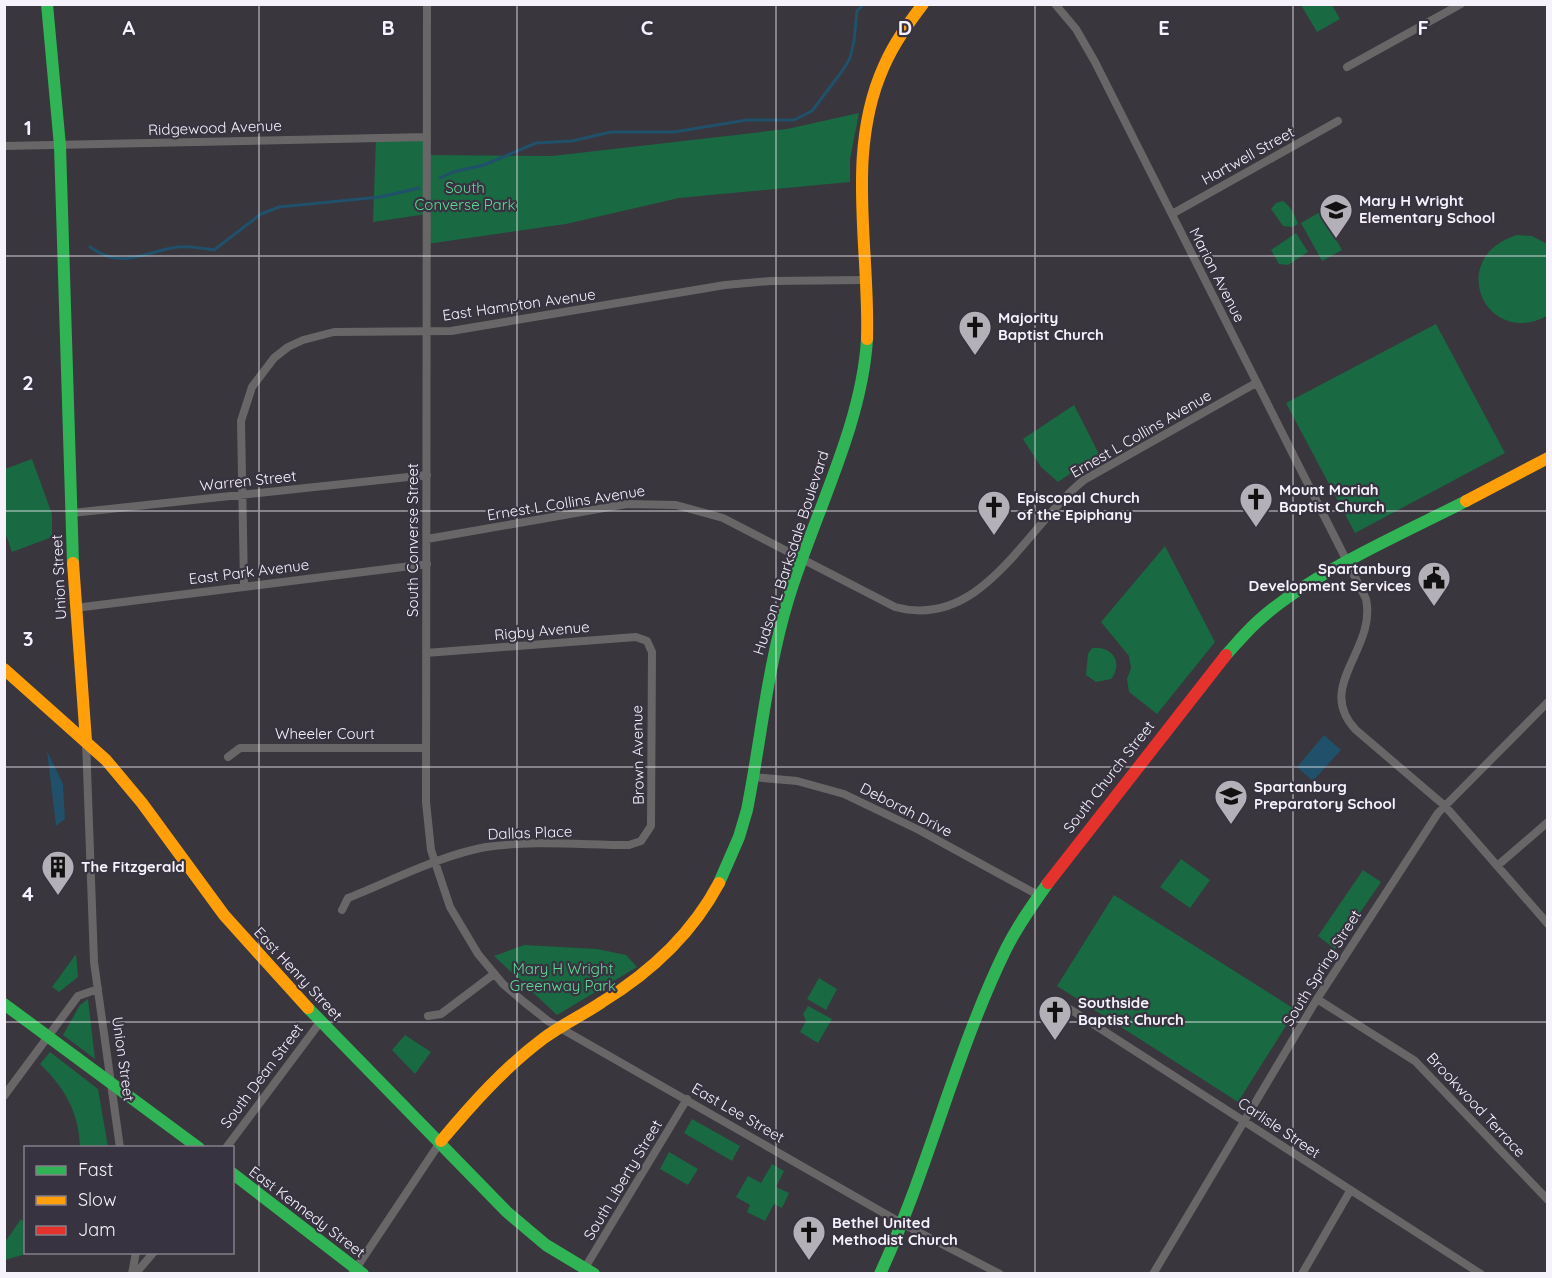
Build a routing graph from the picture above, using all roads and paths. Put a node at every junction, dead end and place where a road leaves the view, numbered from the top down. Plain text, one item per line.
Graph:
1 (47, 4) edge
2 (427, 4) edge
3 (923, 4) edge
4 (1055, 4) edge
5 (1461, 4) edge
6 (1347, 67) dead end
7 (1338, 121) dead end
8 (427, 137) junction
9 (4, 146) edge
10 (60, 146) junction
11 (1172, 214) junction
12 (865, 280) junction
13 (427, 331) junction
14 (1256, 382) junction
15 (1546, 461) edge
16 (427, 475) junction
17 (242, 496) junction
18 (72, 513) junction
19 (427, 539) junction
20 (802, 558) junction
21 (1347, 563) junction
22 (427, 564) junction
23 (244, 585) junction
24 (75, 608) junction
25 (652, 652) joint
26 (426, 653) junction
27 (4, 669) edge
28 (1548, 702) edge
29 (86, 741) junction
30 (425, 748) junction
31 (228, 757) dead end
32 (752, 777) junction
33 (1445, 806) junction
34 (1548, 822) edge
35 (629, 845) joint
36 (434, 864) junction
37 (1497, 866) junction
38 (1038, 895) junction
39 (342, 910) dead end
40 (1548, 924) edge
41 (494, 974) junction
42 (98, 989) junction
43 (1317, 999) junction
44 (4, 1004) edge
45 (1062, 1004) dead end
46 (428, 1016) dead end
47 (321, 1021) junction
48 (560, 1027) junction
49 (49, 1036) junction
50 (112, 1081) junction
51 (4, 1096) edge
52 (687, 1099) junction
53 (1243, 1120) junction
54 (441, 1141) junction
55 (120, 1146) edge
56 (196, 1146) edge
57 (227, 1146) edge
58 (234, 1175) edge
59 (1350, 1191) junction
60 (1548, 1200) edge
61 (903, 1224) junction
62 (136, 1254) edge
63 (152, 1254) edge
64 (358, 1272) edge
65 (587, 1272) edge
66 (134, 1274) edge
67 (880, 1274) edge
68 (1000, 1274) edge
69 (1153, 1274) edge
70 (1302, 1274) edge
71 (1481, 1274) edge

1 - 10 main road, Union Street
2 - 8 street, South Converse Street
3 - 12 main road, Hudson L Barksdale Boulevard
4 - 11 street, Marion Avenue
5 - 6 street
7 - 11 street, Hartwell Street
8 - 10 street, Ridgewood Avenue
8 - 13 street, South Converse Street
9 - 10 street, Ridgewood Avenue
10 - 18 main road, Union Street
11 - 14 street, Marion Avenue
12 - 13 street, East Hampton Avenue
12 - 20 main road, Hudson L Barksdale Boulevard
13 - 16 street, South Converse Street
13 - 17 street, East Hampton Avenue
14 - 20 street, Ernest L Collins Avenue
14 - 21 street, Marion Avenue
15 - 21 main road, South Church Street
16 - 17 street, Warren Street
16 - 19 street, South Converse Street
17 - 18 street, Warren Street
17 - 23 street, East Hampton Avenue
18 - 24 main road, Union Street
19 - 20 street, Ernest L Collins Avenue
19 - 22 street, South Converse Street
20 - 32 main road, Hudson L Barksdale Boulevard
21 - 33 street, Marion Avenue
21 - 38 main road, South Church Street
22 - 23 street, East Park Avenue
22 - 26 street, South Converse Street
23 - 24 street, East Park Avenue
24 - 29 main road, Union Street
25 - 26 street, Rigby Avenue
25 - 35 street, Brown Avenue
26 - 30 street, South Converse Street
27 - 29 main road, East Henry Street
28 - 33 street, South Spring Street
29 - 42 street, Union Street
29 - 47 main road, East Henry Street
30 - 31 street, Wheeler Court
30 - 36 street, South Converse Street
32 - 38 street, Deborah Drive
32 - 48 main road, Hudson L Barksdale Boulevard
33 - 37 street, Marion Avenue
33 - 43 street, South Spring Street
34 - 37 street
35 - 36 street, Dallas Place
36 - 39 street, Dallas Place
36 - 41 street, South Converse Street
37 - 40 street, Marion Avenue
38 - 61 main road, South Church Street
41 - 46 street
41 - 48 street, South Converse Street
42 - 49 street
42 - 50 street, Union Street
43 - 53 street, South Spring Street
43 - 60 street, Brookwood Terrace
44 - 49 main road
45 - 53 street, Carlisle Street
47 - 54 main road, East Henry Street
47 - 57 street, South Dean Street
48 - 52 street, East Lee Street
48 - 54 main road, Hudson L Barksdale Boulevard
49 - 50 main road
49 - 51 street
50 - 55 street, Union Street
50 - 56 main road
52 - 61 street, East Lee Street
52 - 65 street, South Liberty Street
53 - 59 street, Carlisle Street
53 - 69 street, South Spring Street
54 - 64 street
54 - 65 main road, East Henry Street
58 - 64 main road, East Kennedy Street
59 - 70 street
59 - 71 street, Carlisle Street
61 - 67 main road, South Church Street
61 - 68 street, East Lee Street
62 - 66 street
63 - 66 street

